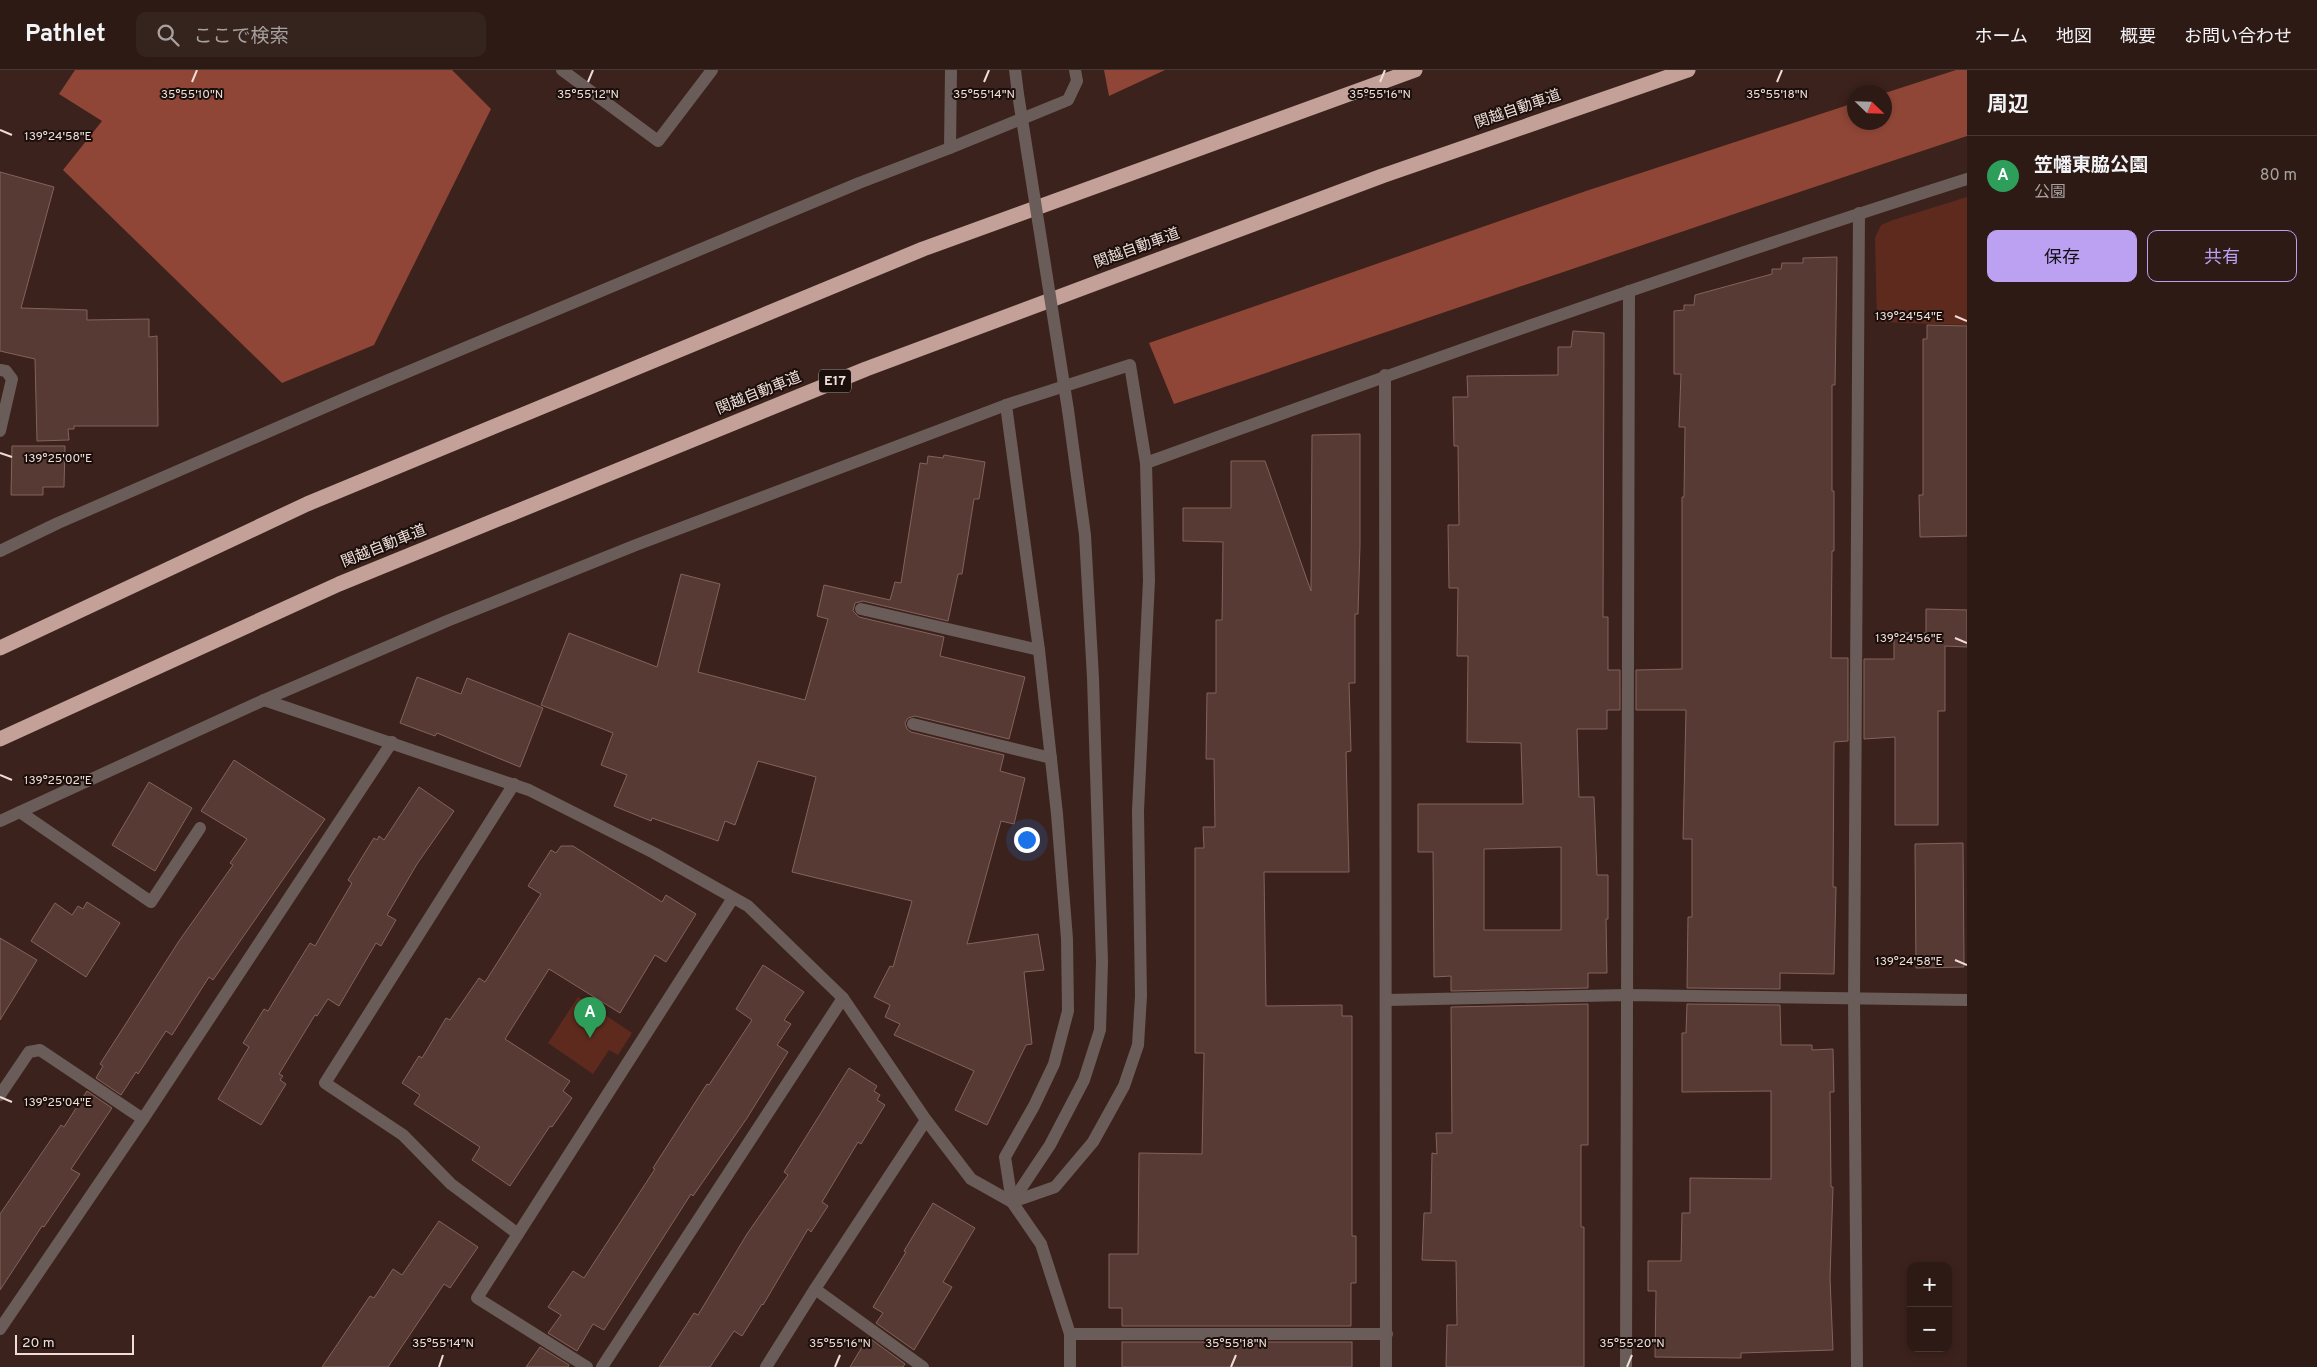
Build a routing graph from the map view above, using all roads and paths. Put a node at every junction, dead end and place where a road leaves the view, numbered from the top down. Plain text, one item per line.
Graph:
1 (562, 70) edge
2 (712, 70) edge
3 (951, 70) edge
4 (1015, 70) edge
5 (1075, 70) edge
6 (1415, 70) edge
7 (1688, 70) edge
8 (950, 148) junction
9 (1967, 179) edge
10 (1859, 213) junction
11 (1629, 291) junction
12 (0, 370) edge
13 (1385, 375) junction
14 (1006, 404) junction
15 (0, 431) edge
16 (1146, 463) junction
17 (0, 551) edge
18 (861, 609) dead end
19 (0, 648) edge
20 (1038, 650) junction
21 (264, 700) junction
22 (913, 724) dead end
23 (0, 739) edge
24 (392, 742) junction
25 (1051, 758) junction
26 (514, 784) junction
27 (20, 812) junction
28 (0, 821) edge
29 (200, 828) dead end
30 (733, 898) junction
31 (1627, 995) junction
32 (843, 998) junction
33 (1854, 998) junction
34 (1387, 1000) junction
35 (1967, 1000) edge
36 (0, 1094) edge
37 (143, 1119) junction
38 (926, 1120) junction
39 (1012, 1202) junction
40 (518, 1234) junction
41 (815, 1289) junction
42 (0, 1329) edge
43 (1070, 1334) junction
44 (1387, 1334) junction
45 (587, 1367) edge
46 (602, 1367) edge
47 (766, 1367) edge
48 (923, 1367) edge
49 (1070, 1367) edge
50 (1386, 1367) edge
51 (1626, 1367) edge
52 (1857, 1367) edge

1 - 2 street
3 - 8 street
4 - 39 street, bridge
5 - 8 street
6 - 19 highway
7 - 23 highway, 関越自動車道 / E17
8 - 17 street
9 - 10 street
10 - 11 street
10 - 33 street
11 - 13 street
11 - 31 street
12 - 15 street
13 - 16 street
13 - 34 street
14 - 16 street
14 - 20 street
14 - 21 street
16 - 39 street
18 - 20 street
20 - 25 street
21 - 24 street
21 - 27 street
22 - 25 street
24 - 26 street
24 - 37 street
25 - 39 street
26 - 30 street
26 - 40 street
27 - 28 street
27 - 29 street
30 - 32 street
30 - 40 street
31 - 33 street
31 - 34 street
31 - 51 street
32 - 38 street
32 - 46 street
33 - 35 street
33 - 52 street
34 - 44 street
36 - 37 street
37 - 42 street
38 - 39 street
38 - 41 street
39 - 43 street
40 - 45 street
41 - 47 street
41 - 48 street
43 - 44 street
43 - 49 street
44 - 50 street

